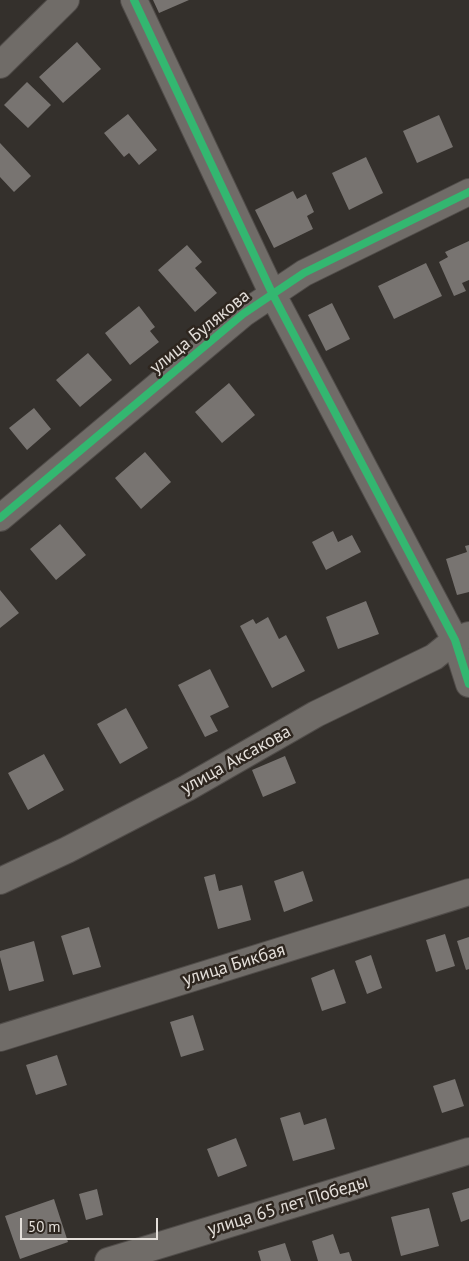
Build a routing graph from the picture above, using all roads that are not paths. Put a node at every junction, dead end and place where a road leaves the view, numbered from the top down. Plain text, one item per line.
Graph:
1 (66, 0) edge
2 (134, 0) edge
3 (0, 66) edge
4 (469, 192) edge
5 (273, 295) junction
6 (0, 518) edge
7 (462, 638) edge
8 (469, 684) edge
9 (0, 881) edge
10 (469, 892) edge
11 (0, 1038) edge
12 (469, 1152) edge
13 (108, 1261) edge

1 - 3 street
2 - 5 street
4 - 5 street, улица Булякова
5 - 6 street, улица Булякова
5 - 7 street
7 - 8 street
7 - 9 street, улица Аксакова
10 - 11 street, улица Бикбая
12 - 13 street, улица 65 лет Победы

